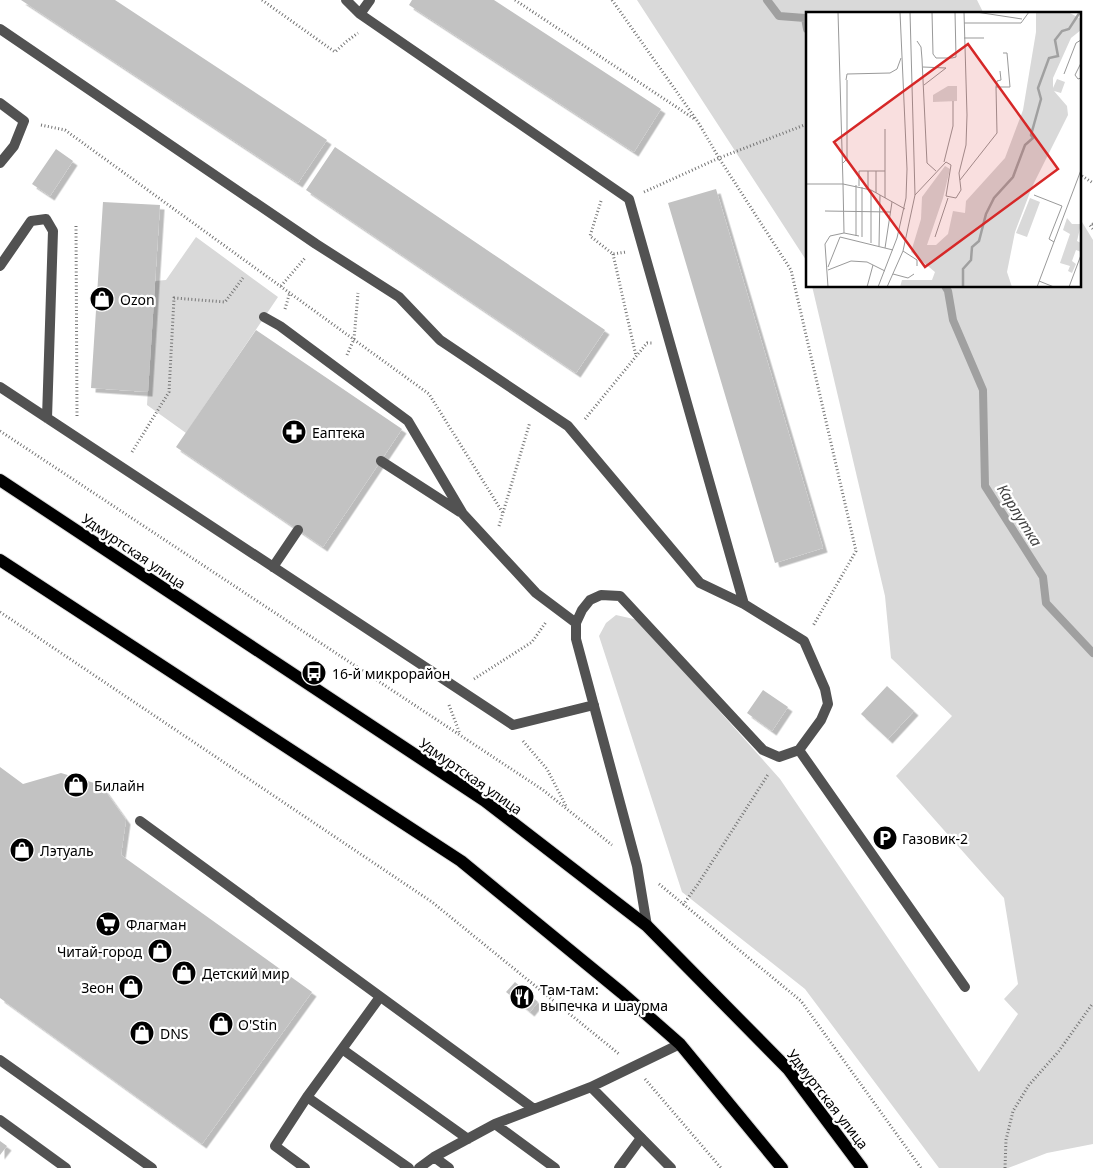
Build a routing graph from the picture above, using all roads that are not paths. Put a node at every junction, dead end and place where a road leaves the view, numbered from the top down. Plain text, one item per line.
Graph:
1 (346, 0) edge
2 (370, 0) edge
3 (360, 14) junction
4 (0, 29) edge
5 (0, 102) edge
6 (0, 162) edge
7 (0, 266) edge
8 (264, 317) dead end
9 (0, 387) edge
10 (47, 418) junction
11 (381, 460) dead end
12 (0, 480) edge
13 (463, 514) junction
14 (298, 530) dead end
15 (0, 560) edge
16 (273, 567) junction
17 (744, 604) junction
18 (576, 624) junction
19 (594, 705) junction
20 (799, 750) junction
21 (140, 822) dead end
22 (647, 926) junction
23 (965, 988) dead end
24 (380, 997) junction
25 (680, 1044) junction
26 (342, 1048) junction
27 (0, 1060) edge
28 (591, 1087) junction
29 (307, 1097) junction
30 (534, 1109) junction
31 (0, 1120) edge
32 (496, 1124) junction
33 (641, 1138) junction
34 (468, 1139) junction
35 (434, 1157) junction
36 (66, 1168) edge
37 (152, 1168) edge
38 (305, 1168) edge
39 (409, 1168) edge
40 (419, 1168) edge
41 (449, 1168) edge
42 (555, 1168) edge
43 (619, 1168) edge
44 (671, 1168) edge
45 (782, 1168) edge
46 (862, 1168) edge

1 - 3 street
2 - 3 street
3 - 17 street
4 - 17 street
5 - 6 street
7 - 10 street
8 - 13 street
9 - 10 street
10 - 16 street
11 - 13 street
12 - 22 main road, Удмуртская улица
13 - 18 street
14 - 16 street
15 - 25 main road
16 - 19 street
17 - 20 street
18 - 19 street
18 - 20 street
19 - 22 street
20 - 23 street
21 - 24 street
22 - 46 main road, Удмуртская улица
24 - 26 street
24 - 30 street
25 - 28 street
25 - 45 main road
26 - 29 street
26 - 34 street
27 - 37 street
28 - 30 street
28 - 33 street
29 - 38 street
29 - 39 street
30 - 32 street
31 - 36 street
32 - 34 street
32 - 42 street
33 - 43 street
33 - 44 street
34 - 35 street
35 - 40 street
35 - 41 street

